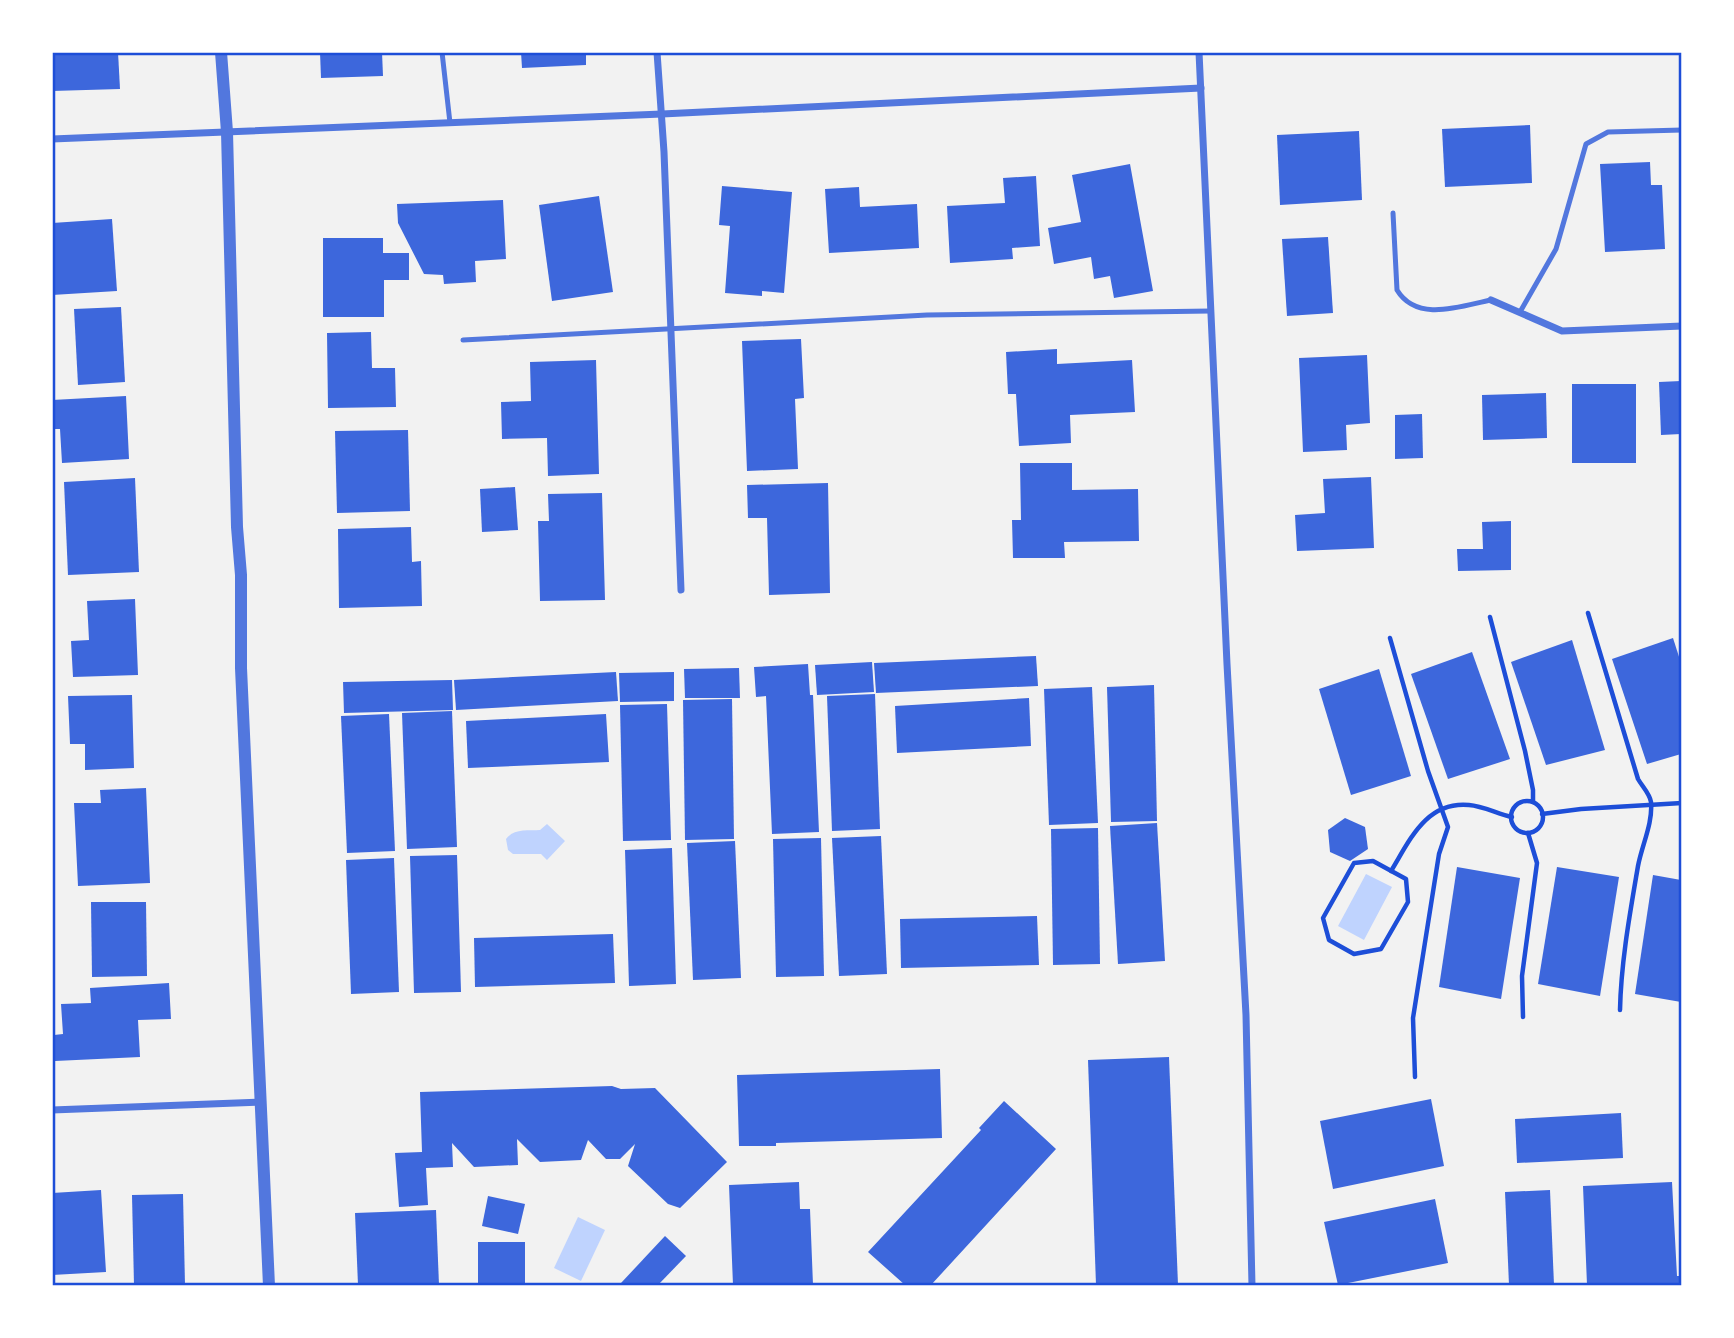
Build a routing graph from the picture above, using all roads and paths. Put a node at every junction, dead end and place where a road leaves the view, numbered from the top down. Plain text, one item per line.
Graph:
1 (220, 52) edge
2 (442, 52) edge
3 (657, 52) edge
4 (1199, 52) edge
5 (1201, 88) junction
6 (662, 114) junction
7 (450, 123) junction
8 (1682, 130) edge
9 (227, 132) junction
10 (52, 139) edge
11 (1392, 213) dead end
12 (1491, 300) joint
13 (1211, 311) junction
14 (1520, 312) junction
15 (1682, 326) edge
16 (670, 329) junction
17 (463, 340) dead end
18 (681, 590) dead end
19 (1588, 613) dead end
20 (1490, 617) dead end
21 (1390, 638) dead end
22 (1533, 802) junction
23 (1682, 803) edge
24 (1651, 804) junction
25 (1441, 810) junction
26 (1542, 814) junction
27 (1512, 817) junction
28 (1528, 833) junction
29 (1391, 871) junction
30 (1620, 1010) dead end
31 (1523, 1017) dead end
32 (1415, 1077) dead end
33 (260, 1102) junction
34 (52, 1110) edge
35 (269, 1286) edge
36 (1252, 1286) edge

1 - 9 street
2 - 7 lane
3 - 6 street
4 - 5 street
5 - 6 street
5 - 13 street
6 - 7 street
6 - 16 street
7 - 9 street
8 - 14 lane
9 - 10 street
9 - 33 street
11 - 12 lane
12 - 14 street
13 - 16 lane
13 - 36 street
14 - 15 street
16 - 17 lane
16 - 18 street
19 - 24 path
20 - 22 path
21 - 25 path
22 - 26 path
22 - 27 path
23 - 24 path
24 - 26 path
24 - 30 path
25 - 27 path
25 - 29 path
25 - 32 path
26 - 28 path
27 - 28 path
28 - 31 path
29 - 29 path
33 - 34 street
33 - 35 street

